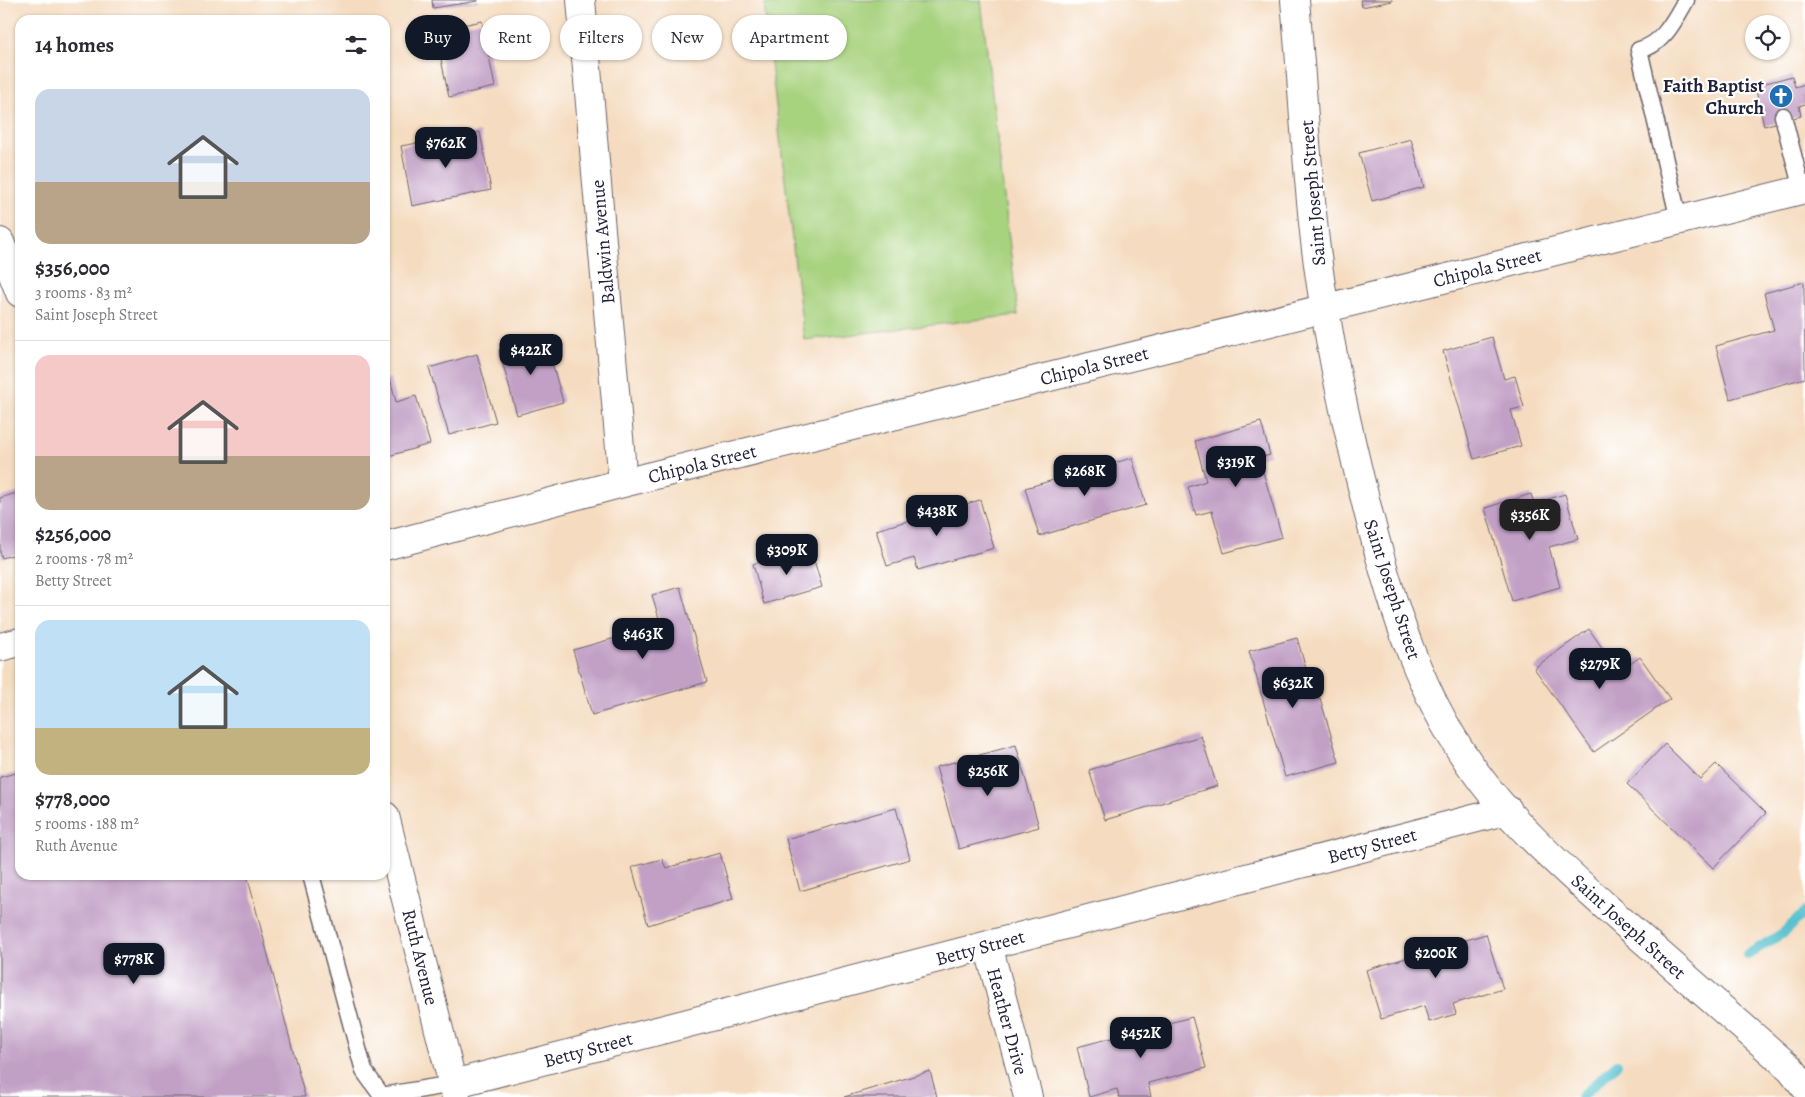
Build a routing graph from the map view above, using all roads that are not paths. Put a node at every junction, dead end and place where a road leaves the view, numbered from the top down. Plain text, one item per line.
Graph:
1 (581, 0) edge
2 (1295, 0) edge
3 (1686, 0) edge
4 (1783, 116) dead end
5 (1803, 189) edge
6 (1679, 220) junction
7 (0, 242) edge
8 (15, 280) edge
9 (1325, 307) junction
10 (623, 483) junction
11 (390, 545) edge
12 (15, 643) edge
13 (0, 647) edge
14 (1508, 810) junction
15 (390, 836) edge
16 (312, 880) edge
17 (988, 945) junction
18 (1805, 1087) edge
19 (455, 1090) edge
20 (1028, 1097) edge

1 - 10 street, Baldwin Avenue
2 - 9 street, Saint Joseph Street
3 - 6 lane
4 - 5 lane
5 - 6 street, Chipola Street
6 - 9 street, Chipola Street
7 - 8 street
9 - 10 street, Chipola Street
9 - 14 street, Saint Joseph Street
10 - 11 street, Chipola Street
12 - 13 street
14 - 17 street, Betty Street
14 - 18 street, Saint Joseph Street
15 - 19 street, Ruth Avenue
16 - 19 lane
17 - 19 street, Betty Street
17 - 20 street, Heather Drive

